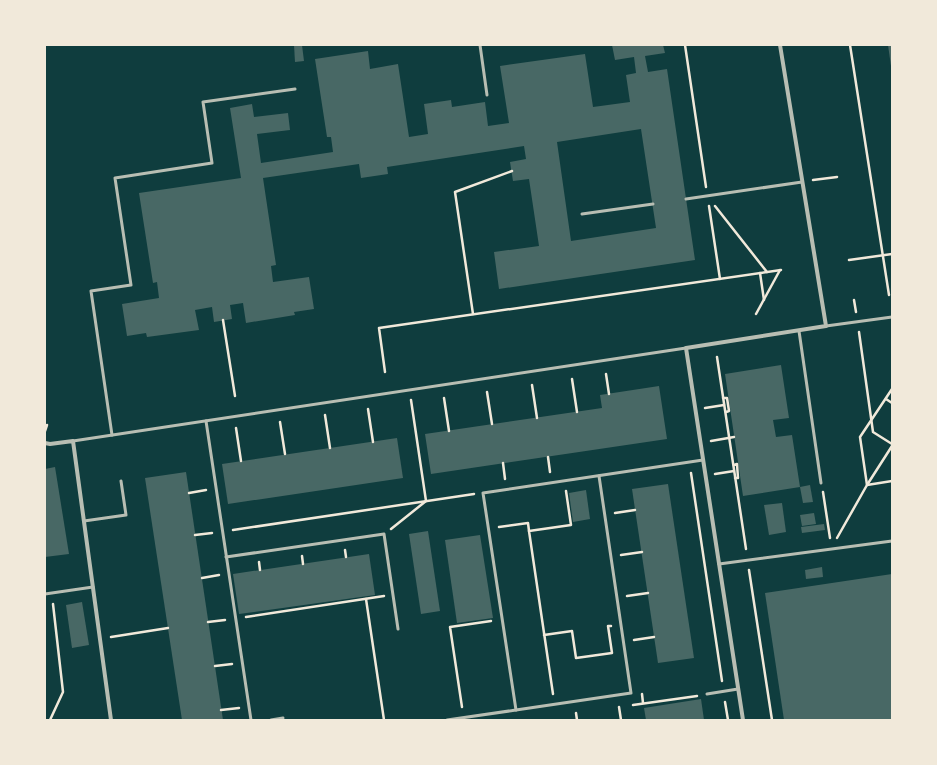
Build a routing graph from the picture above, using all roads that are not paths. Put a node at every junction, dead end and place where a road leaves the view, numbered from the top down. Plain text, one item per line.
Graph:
1 (480, 45) edge
2 (780, 45) edge
3 (295, 89) dead end
4 (487, 95) dead end
5 (802, 182) junction
6 (686, 199) dead end
7 (653, 204) dead end
8 (582, 214) dead end
9 (892, 317) edge
10 (826, 326) junction
11 (799, 331) junction
12 (686, 348) junction
13 (206, 421) junction
14 (112, 435) junction
15 (73, 441) junction
16 (45, 443) edge
17 (703, 460) junction
18 (598, 476) junction
19 (121, 481) dead end
20 (821, 483) road end
21 (84, 521) junction
22 (892, 541) edge
23 (226, 557) junction
24 (719, 564) junction
25 (93, 587) junction
26 (45, 594) edge
27 (398, 629) dead end
28 (738, 689) junction
29 (708, 694) road end
30 (516, 710) junction
31 (283, 718) dead end
32 (111, 720) edge
33 (251, 720) edge
34 (271, 720) edge
35 (446, 720) edge
36 (743, 720) edge

1 - 4 lane
2 - 5 street
3 - 14 lane
5 - 6 lane
5 - 10 street
7 - 8 lane
9 - 10 lane
10 - 11 street
11 - 12 street
11 - 20 lane
12 - 13 lane
12 - 17 street
13 - 14 lane
13 - 23 lane
14 - 15 lane
15 - 16 street
15 - 21 street
17 - 18 lane
17 - 24 street
18 - 30 lane
18 - 30 lane
19 - 21 lane
21 - 25 street
22 - 24 lane
23 - 27 lane
23 - 33 lane
24 - 28 street
25 - 26 lane
25 - 32 street
28 - 29 lane
28 - 36 street
30 - 35 lane
31 - 34 lane

